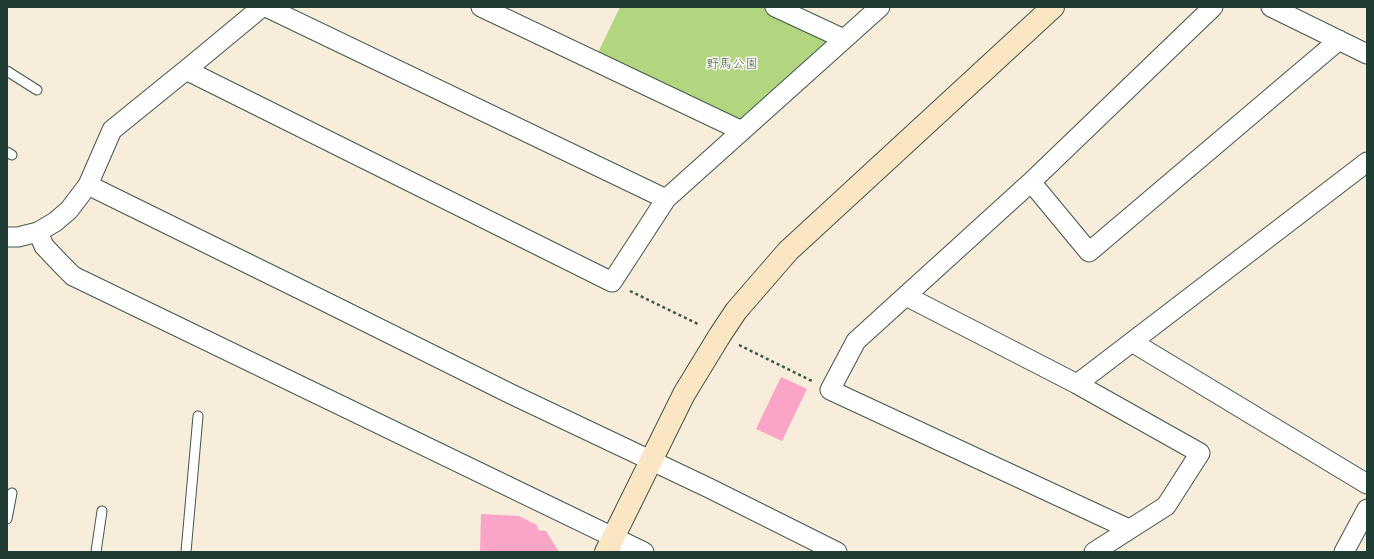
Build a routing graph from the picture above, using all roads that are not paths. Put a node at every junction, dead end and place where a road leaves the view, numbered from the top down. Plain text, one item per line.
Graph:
1 (262, 7) edge
2 (266, 7) edge
3 (481, 7) edge
4 (775, 7) edge
5 (880, 7) edge
6 (1053, 7) edge
7 (1213, 7) edge
8 (1271, 7) edge
9 (844, 39) junction
10 (1339, 40) junction
11 (1367, 54) edge
12 (186, 70) junction
13 (7, 71) edge
14 (37, 90) dead end
15 (742, 131) junction
16 (1367, 162) edge
17 (1031, 182) junction
18 (88, 186) junction
19 (666, 199) junction
20 (38, 232) junction
21 (7, 237) edge
22 (906, 296) junction
23 (1132, 342) junction
24 (1077, 384) junction
25 (198, 416) dead end
26 (651, 461) junction
27 (1367, 484) edge
28 (12, 493) dead end
29 (1367, 509) edge
30 (102, 511) dead end
31 (7, 520) edge
32 (1129, 529) junction
33 (610, 545) edge
34 (96, 552) edge
35 (186, 552) edge
36 (644, 552) edge
37 (837, 552) edge
38 (1094, 552) edge
39 (1344, 552) edge

1 - 12 street
2 - 19 street
3 - 15 street
4 - 9 street
5 - 9 street
6 - 26 street
7 - 17 street
8 - 10 street
9 - 15 street
10 - 11 street
10 - 17 street
12 - 18 street
12 - 19 street
13 - 14 lane
15 - 19 street
16 - 23 street
17 - 22 street
18 - 20 street
18 - 26 street
20 - 21 street
20 - 33 street
22 - 24 street
22 - 32 street
23 - 24 street
23 - 27 street
24 - 32 street
25 - 35 lane
26 - 33 street
26 - 37 street
28 - 31 lane
29 - 39 street
30 - 34 lane
32 - 38 street
33 - 36 street

